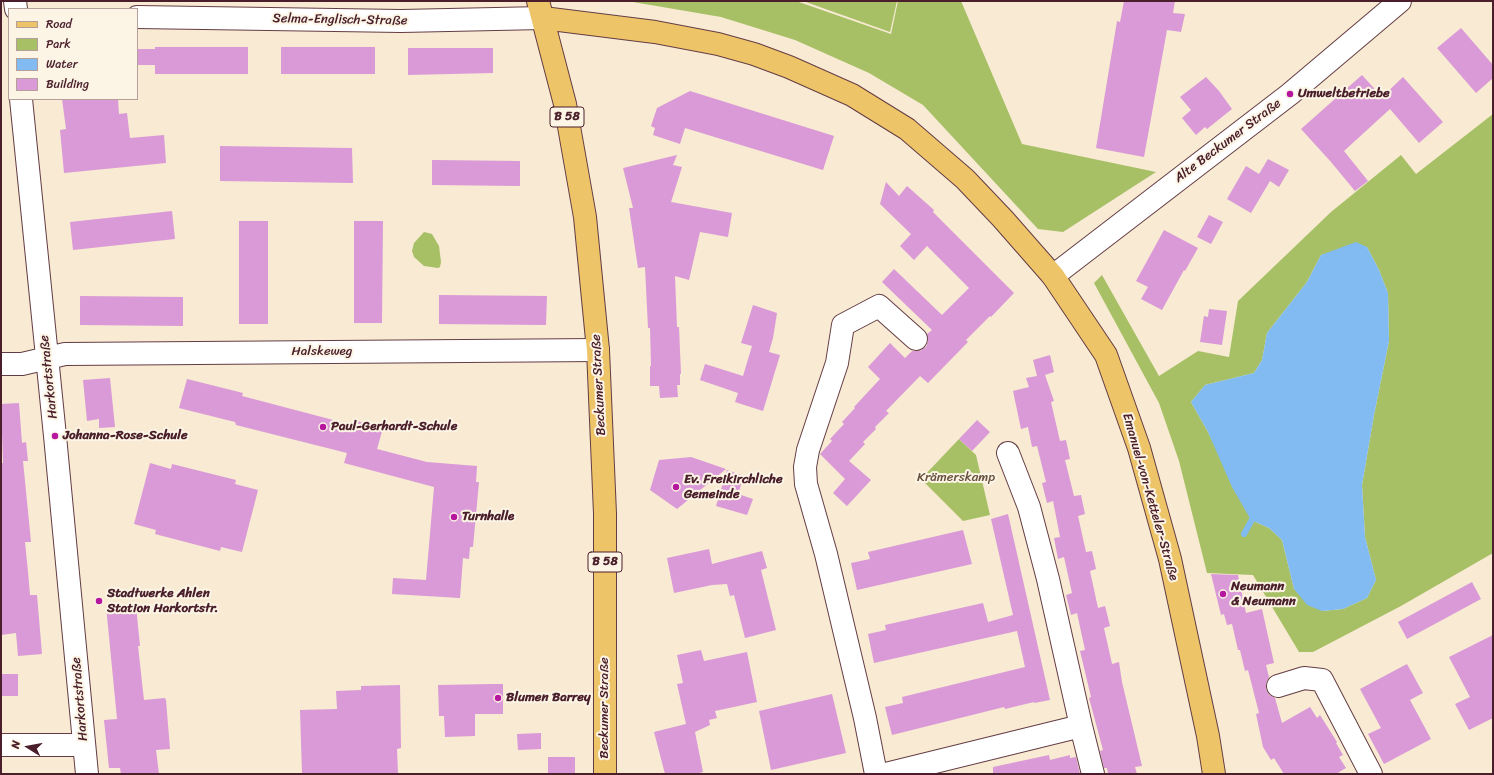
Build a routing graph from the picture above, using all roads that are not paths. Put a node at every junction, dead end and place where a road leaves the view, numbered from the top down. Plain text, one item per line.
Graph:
1 (1400, 1) edge
2 (540, 10) edge
3 (138, 17) edge
4 (21, 100) edge
5 (1052, 276) junction
6 (916, 339) dead end
7 (598, 350) junction
8 (47, 358) junction
9 (1, 364) edge
10 (1008, 453) dead end
11 (1278, 686) dead end
12 (1081, 726) junction
13 (1, 745) edge
14 (84, 745) junction
15 (87, 774) edge
16 (605, 774) edge
17 (876, 774) edge
18 (886, 774) edge
19 (1093, 774) edge
20 (1214, 774) edge
21 (1371, 774) edge

1 - 5 street, Alte Beckumer Straße
2 - 3 street, Selma-Englisch-Straße
2 - 5 main road, Emanuel-von-Ketteler-Straße
2 - 7 main road, Beckumer Straße / B 58
4 - 8 street, Harkortstraße
5 - 20 main road, Emanuel-von-Ketteler-Straße
6 - 17 street
7 - 8 street, Halskeweg
7 - 16 main road, Beckumer Straße / B 58
8 - 9 street, Halskeweg
8 - 14 street, Harkortstraße
10 - 12 street
11 - 21 street
12 - 18 street
12 - 19 street
13 - 14 street
14 - 15 street, Harkortstraße

